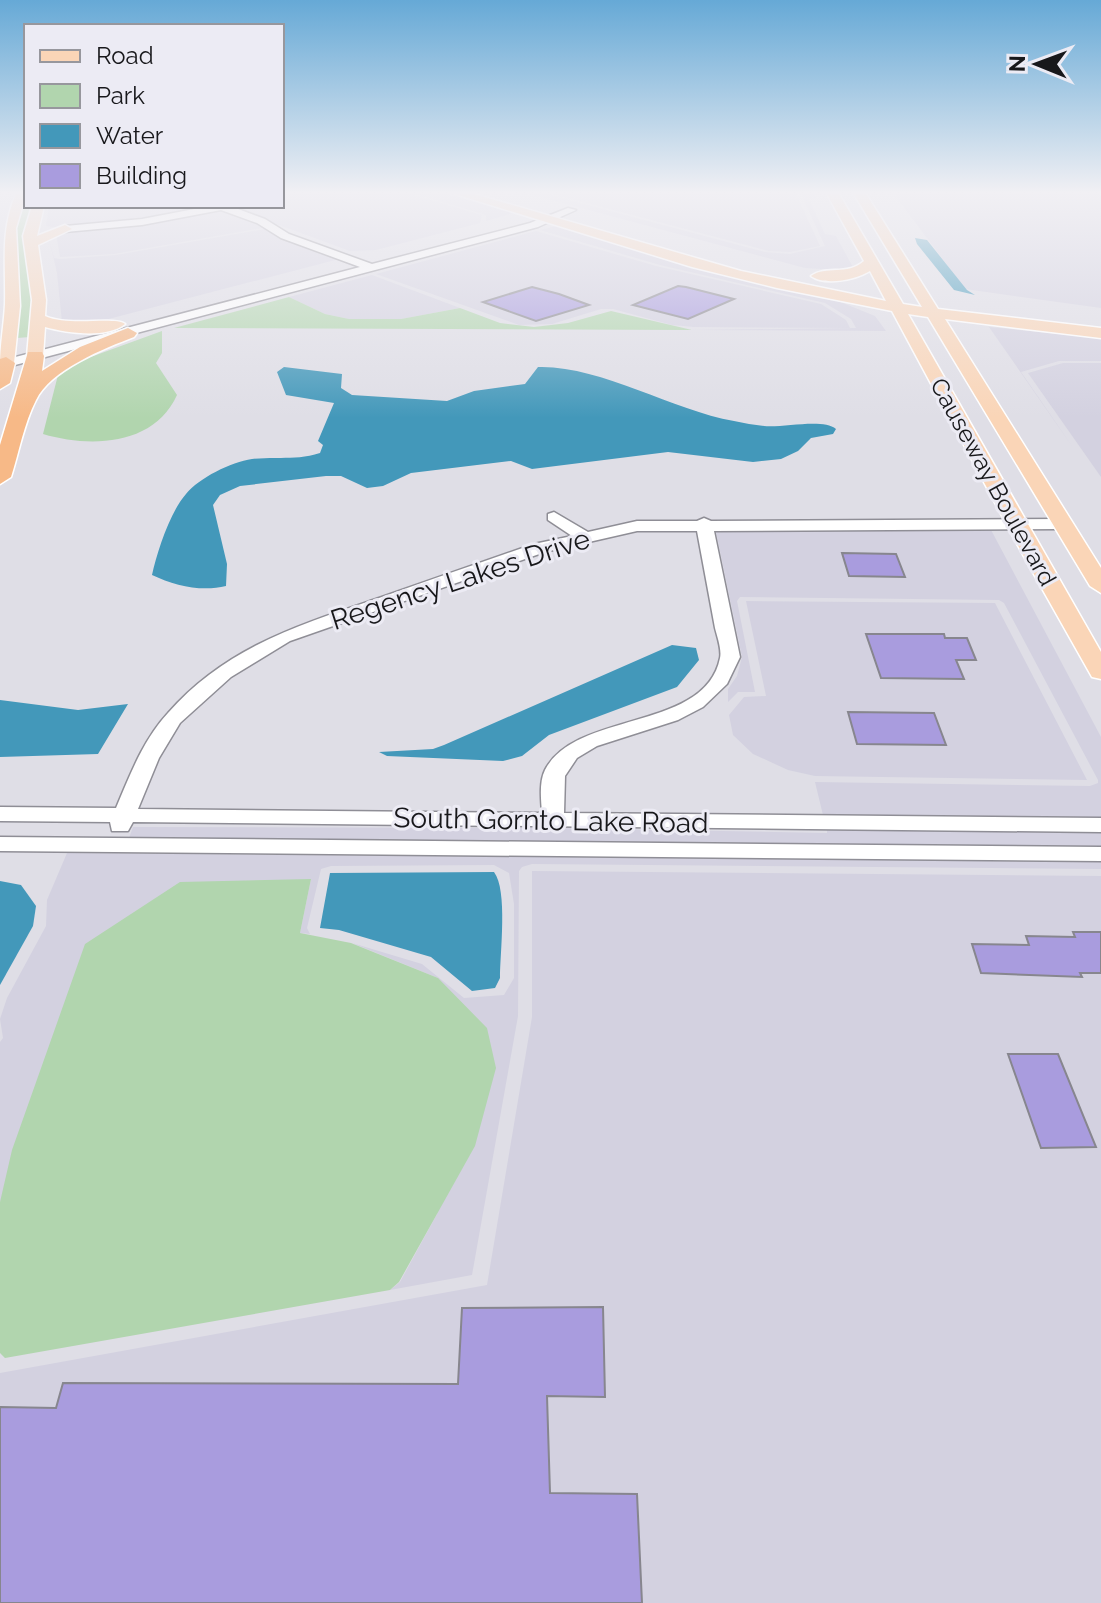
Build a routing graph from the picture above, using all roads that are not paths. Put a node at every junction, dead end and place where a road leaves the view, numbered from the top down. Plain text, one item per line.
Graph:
1 (9, 269) edge
2 (33, 269) edge
3 (333, 269) edge
4 (370, 269) edge
5 (717, 269) edge
6 (864, 269) edge
7 (873, 269) edge
8 (907, 269) edge
9 (798, 272) dead end
10 (818, 276) junction
11 (874, 287) junction
12 (932, 294) junction
13 (830, 296) junction
14 (898, 307) junction
15 (934, 313) junction
16 (39, 319) junction
17 (1101, 319) edge
18 (1015, 324) junction
19 (123, 328) junction
20 (1101, 333) edge
21 (952, 342) junction
22 (916, 343) junction
23 (36, 351) junction
24 (4, 359) edge
25 (0, 383) edge
26 (27, 396) junction
27 (0, 477) edge
28 (554, 517) dead end
29 (704, 523) junction
30 (1061, 524) junction
31 (1014, 525) junction
32 (583, 536) junction
33 (1101, 586) edge
34 (1101, 672) edge
35 (0, 814) edge
36 (124, 815) junction
37 (553, 820) junction
38 (1101, 825) edge
39 (0, 844) edge
40 (112, 845) junction
41 (1101, 854) edge

1 - 24 main road
2 - 16 main road
3 - 19 street
4 - 19 street
5 - 13 main road
6 - 10 main road
7 - 11 main road, Causeway Boulevard
8 - 12 main road
9 - 10 main road
10 - 11 main road
11 - 12 main road
11 - 14 main road, Causeway Boulevard
12 - 15 main road, Causeway Boulevard
12 - 17 main road
13 - 14 main road
13 - 22 main road
14 - 15 main road
14 - 22 main road, Causeway Boulevard
15 - 18 main road
15 - 21 main road, Causeway Boulevard
16 - 19 main road
16 - 23 main road
18 - 20 main road
18 - 21 main road
19 - 23 street
19 - 26 highway
21 - 30 main road, Causeway Boulevard
22 - 31 main road, Causeway Boulevard
23 - 24 street
23 - 26 highway
24 - 25 highway
26 - 27 highway
28 - 32 street
29 - 31 street, Regency Lakes Drive
29 - 32 street, Regency Lakes Drive
29 - 37 street
30 - 31 street, Regency Lakes Drive
30 - 33 main road, Causeway Boulevard
31 - 34 main road, Causeway Boulevard
32 - 36 street, Regency Lakes Drive
35 - 36 street, South Gornto Lake Road
36 - 37 street, South Gornto Lake Road
36 - 40 street, Regency Lakes Drive
37 - 38 street, South Gornto Lake Road
39 - 40 street, South Gornto Lake Road
40 - 41 street, South Gornto Lake Road

